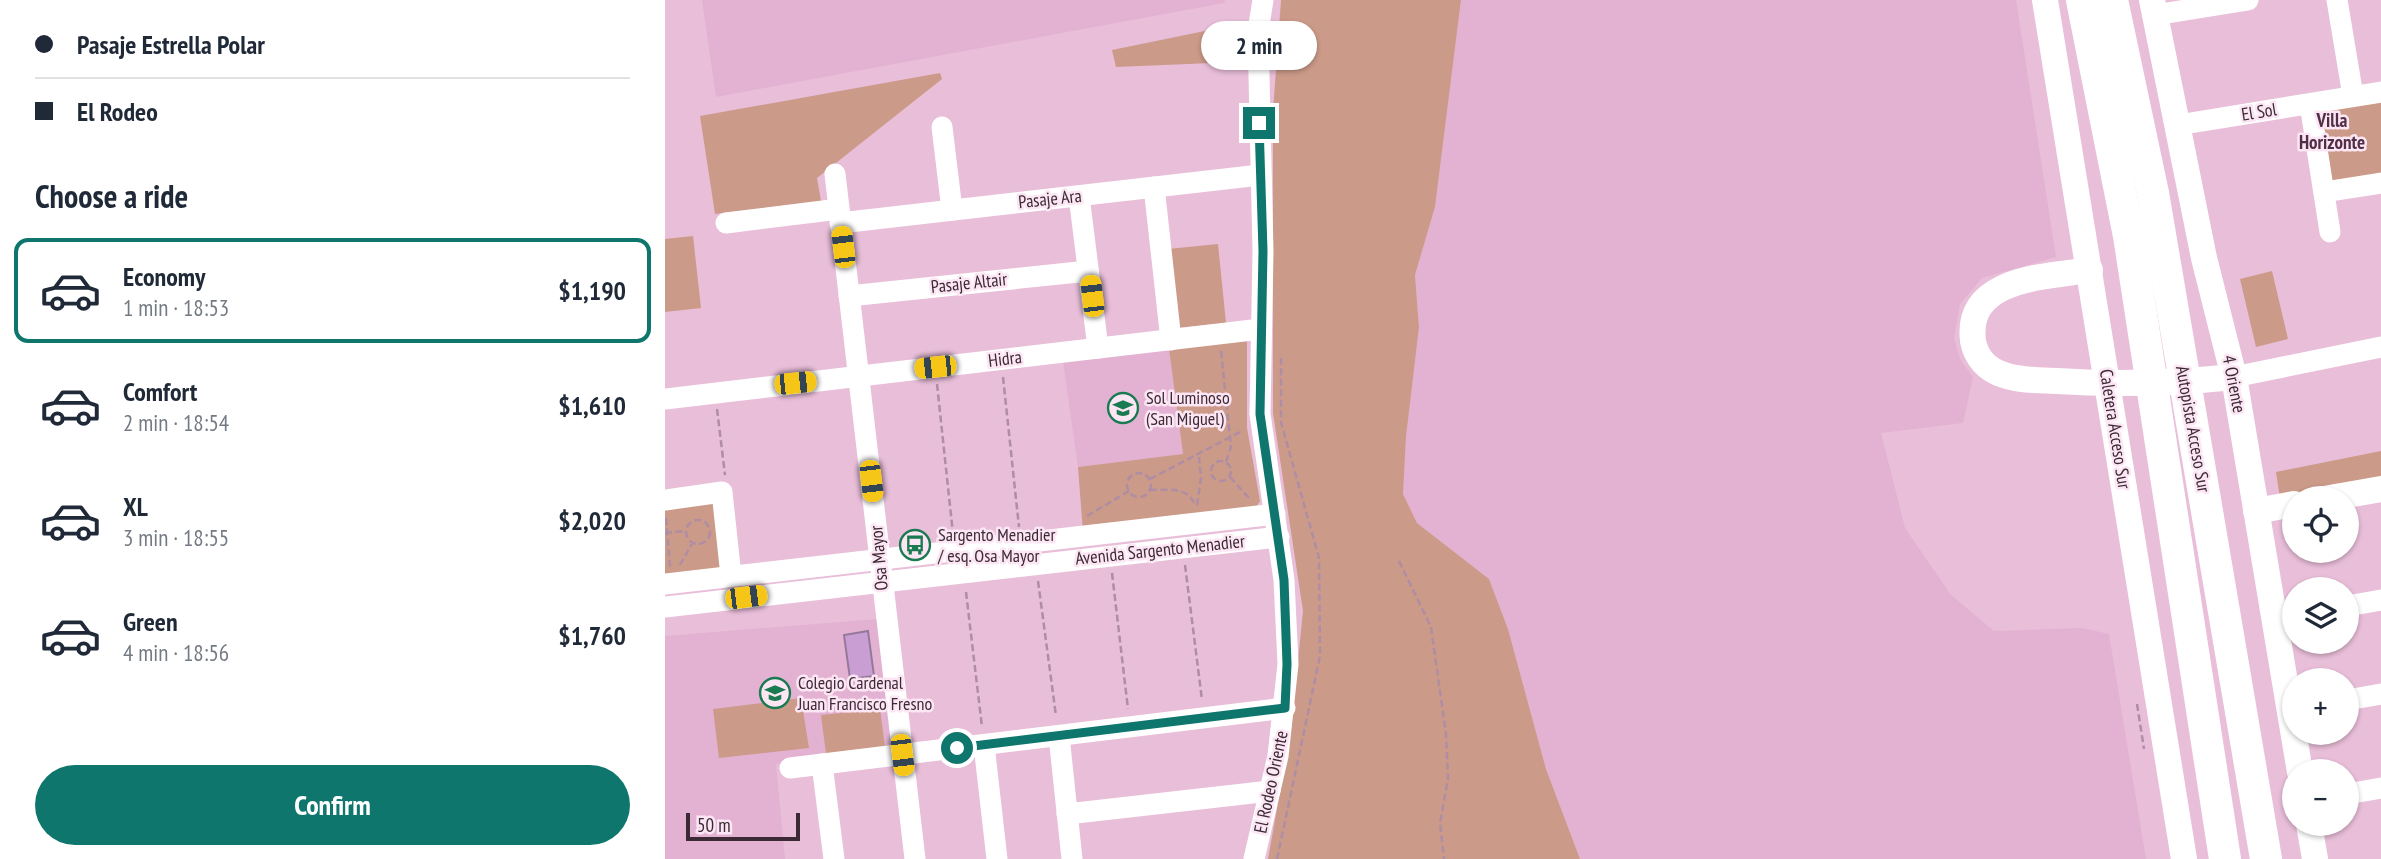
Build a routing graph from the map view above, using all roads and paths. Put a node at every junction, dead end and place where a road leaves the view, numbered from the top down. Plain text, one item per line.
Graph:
1 (1262, 0) edge
2 (2045, 0) edge
3 (2083, 0) edge
4 (2112, 0) edge
5 (2248, 0) edge
6 (2337, 0) edge
7 (2153, 8) edge
8 (2381, 92) edge
9 (2353, 96) junction
10 (2310, 104) junction
11 (2178, 125) junction
12 (942, 127) dead end
13 (835, 174) dead end
14 (1261, 176) junction
15 (2381, 183) edge
16 (1154, 187) junction
17 (2324, 192) junction
18 (1079, 196) junction
19 (951, 210) junction
20 (840, 216) junction
21 (726, 223) dead end
22 (2330, 232) dead end
23 (2090, 270) junction
24 (1088, 271) junction
25 (849, 296) junction
26 (1261, 329) junction
27 (1219, 334) junction
28 (1171, 340) junction
29 (2381, 347) edge
30 (1098, 348) junction
31 (1281, 353) dead end
32 (1001, 359) junction
33 (935, 367) junction
34 (859, 376) junction
35 (2225, 378) junction
36 (716, 393) junction
37 (665, 398) edge
38 (1240, 432) dead end
39 (1230, 438) junction
40 (1199, 456) junction
41 (1226, 462) junction
42 (1211, 474) junction
43 (1230, 477) junction
44 (1201, 478) junction
45 (1150, 479) junction
46 (2381, 489) edge
47 (1150, 490) junction
48 (722, 492) junction
49 (2359, 493) edge
50 (665, 500) edge
51 (1253, 501) dead end
52 (2282, 506) edge
53 (665, 508) edge
54 (2256, 511) junction
55 (1275, 514) junction
56 (1019, 528) dead end
57 (685, 531) junction
58 (666, 533) edge
59 (953, 536) dead end
60 (1279, 537) junction
61 (692, 544) junction
62 (1182, 548) junction
63 (1111, 555) junction
64 (881, 558) junction
65 (1399, 561) dead end
66 (1035, 564) junction
67 (964, 572) junction
68 (671, 574) edge
69 (731, 576) junction
70 (880, 581) junction
71 (2381, 600) edge
72 (2359, 604) edge
73 (665, 607) edge
74 (2282, 609) edge
75 (2381, 694) edge
76 (2359, 698) edge
77 (1285, 708) junction
78 (1204, 717) junction
79 (1130, 726) junction
80 (1059, 736) junction
81 (984, 745) junction
82 (902, 755) junction
83 (822, 764) junction
84 (790, 768) dead end
85 (2381, 788) edge
86 (1270, 791) junction
87 (2359, 792) edge
88 (1067, 814) junction
89 (2311, 836) edge
90 (834, 859) edge
91 (915, 859) edge
92 (997, 859) edge
93 (1072, 859) edge
94 (1254, 859) edge
95 (1277, 859) edge
96 (1444, 859) edge
97 (2184, 859) edge
98 (2225, 859) edge
99 (2266, 859) edge
100 (2315, 859) edge

1 - 14 street, El Rodeo Oriente
2 - 23 main road, Caletera Acceso Sur
3 - 98 highway, Autopista Acceso Sur
4 - 99 highway, Autopista Acceso Sur
5 - 7 street
6 - 9 street
7 - 11 main road, 4 Oriente
8 - 9 street, El Sol
9 - 10 street, El Sol
10 - 11 street, El Sol
10 - 17 street
11 - 35 main road, 4 Oriente
12 - 19 street
13 - 20 street, Osa Mayor
14 - 16 street, Pasaje Ara
14 - 26 street, El Rodeo Oriente
15 - 17 street
16 - 18 street, Pasaje Ara
16 - 28 street
17 - 22 street
18 - 19 street, Pasaje Ara
18 - 24 street
19 - 20 street, Pasaje Ara
20 - 21 street, Pasaje Ara
20 - 25 street, Osa Mayor
23 - 35 main road
23 - 97 main road, Caletera Acceso Sur
24 - 25 street, Pasaje Altair
24 - 30 street
25 - 34 street, Osa Mayor
26 - 27 street, Hidra
26 - 55 street, El Rodeo Oriente
27 - 28 street, Hidra
27 - 39 path
28 - 30 street, Hidra
29 - 35 street
30 - 32 street, Hidra
31 - 95 path
32 - 33 street, Hidra
32 - 56 path
33 - 34 street, Hidra
33 - 59 path
34 - 36 street, Hidra
34 - 64 street, Osa Mayor
35 - 54 main road, 4 Oriente
36 - 37 street, Hidra
36 - 48 path
38 - 39 path
39 - 40 path
39 - 41 path
40 - 44 path
40 - 45 path
41 - 42 path
41 - 43 path
42 - 43 path
42 - 44 path
43 - 51 path
44 - 47 path
45 - 47 path
45 - 47 path
46 - 49 main road
48 - 50 street
48 - 69 street
52 - 54 main road
53 - 58 path
54 - 74 main road, 4 Oriente
55 - 60 street, El Rodeo Oriente
55 - 64 street, Avenida Sargento Menadier
57 - 58 path
57 - 61 path
57 - 61 path
58 - 68 path
60 - 62 street, Avenida Sargento Menadier
60 - 77 street, El Rodeo Oriente
61 - 68 path
62 - 63 street, Avenida Sargento Menadier
62 - 78 path
63 - 66 street, Avenida Sargento Menadier
63 - 79 path
64 - 69 street, Avenida Sargento Menadier
64 - 70 street, Osa Mayor
65 - 96 path
66 - 67 street, Avenida Sargento Menadier
66 - 80 path
67 - 70 street, Avenida Sargento Menadier
67 - 81 path
68 - 69 street, Avenida Sargento Menadier
70 - 73 street, Avenida Sargento Menadier
70 - 82 street, Osa Mayor
71 - 72 street
75 - 76 street
77 - 78 street
77 - 86 street, El Rodeo Oriente
78 - 79 street
79 - 80 street
80 - 81 street
80 - 88 street
81 - 82 street
81 - 92 street
82 - 83 street
82 - 91 street, Osa Mayor
83 - 84 street
83 - 90 street
85 - 87 street
86 - 88 street
86 - 94 street, El Rodeo Oriente
88 - 93 street
89 - 100 main road

